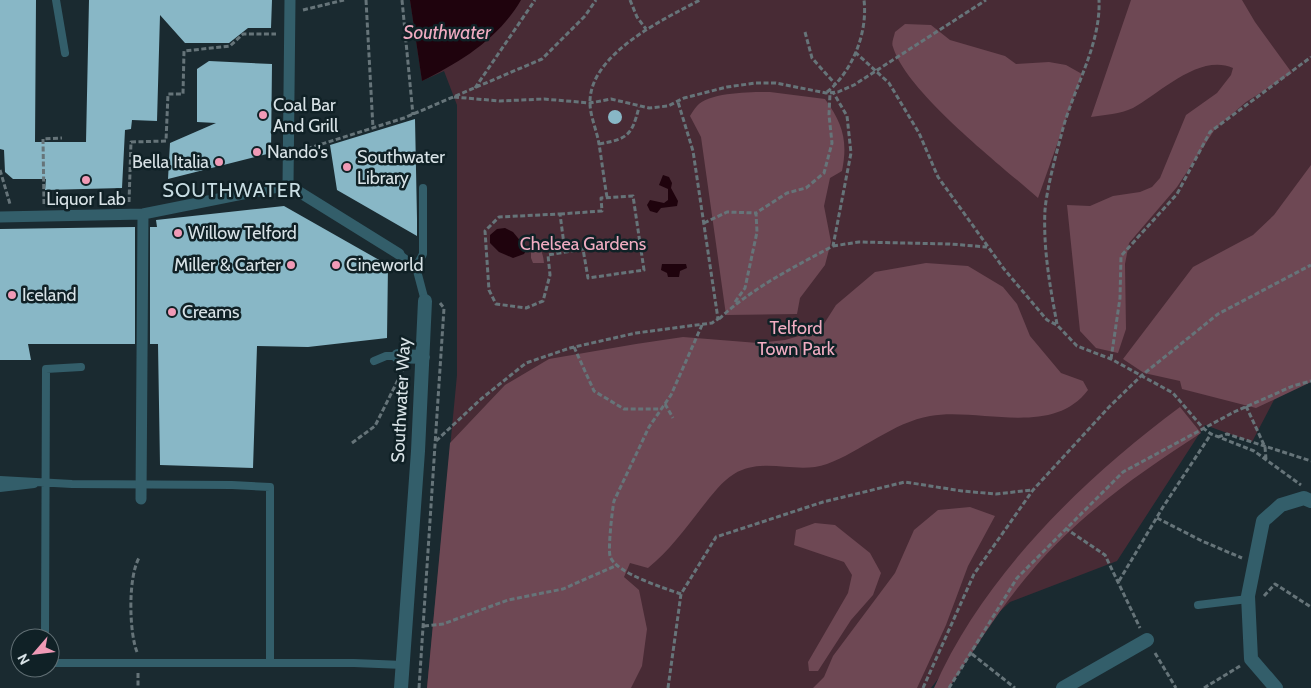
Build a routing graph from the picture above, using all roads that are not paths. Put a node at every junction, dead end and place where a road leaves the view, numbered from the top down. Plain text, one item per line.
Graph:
1 (56, 0) edge
2 (290, 0) edge
3 (65, 53) dead end
4 (288, 185) junction
5 (423, 188) dead end
6 (143, 214) junction
7 (0, 217) edge
8 (399, 254) joint
9 (416, 267) junction
10 (425, 301) joint
11 (410, 357) junction
12 (374, 361) dead end
13 (81, 367) dead end
14 (0, 480) edge
15 (46, 483) junction
16 (140, 483) junction
17 (0, 488) edge
18 (141, 499) dead end
19 (1307, 500) edge
20 (1248, 602) junction
21 (1198, 605) dead end
22 (45, 628) edge
23 (1147, 640) road end
24 (60, 663) edge
25 (270, 663) junction
26 (403, 665) junction
27 (401, 688) edge
28 (1064, 688) edge
29 (1276, 688) edge

1 - 3 lane
2 - 4 street
4 - 6 street
4 - 8 street
5 - 9 lane
6 - 7 street
6 - 16 street
8 - 9 lane
9 - 10 lane, Southwater Way
10 - 11 street, Southwater Way
11 - 12 lane
11 - 26 street, Southwater Way
13 - 15 lane
14 - 15 lane
15 - 16 lane
15 - 17 lane
15 - 22 lane
16 - 18 street
16 - 25 lane
19 - 20 street
20 - 21 lane
20 - 29 street
23 - 28 street
24 - 25 lane
25 - 26 lane
26 - 27 street, Southwater Way

